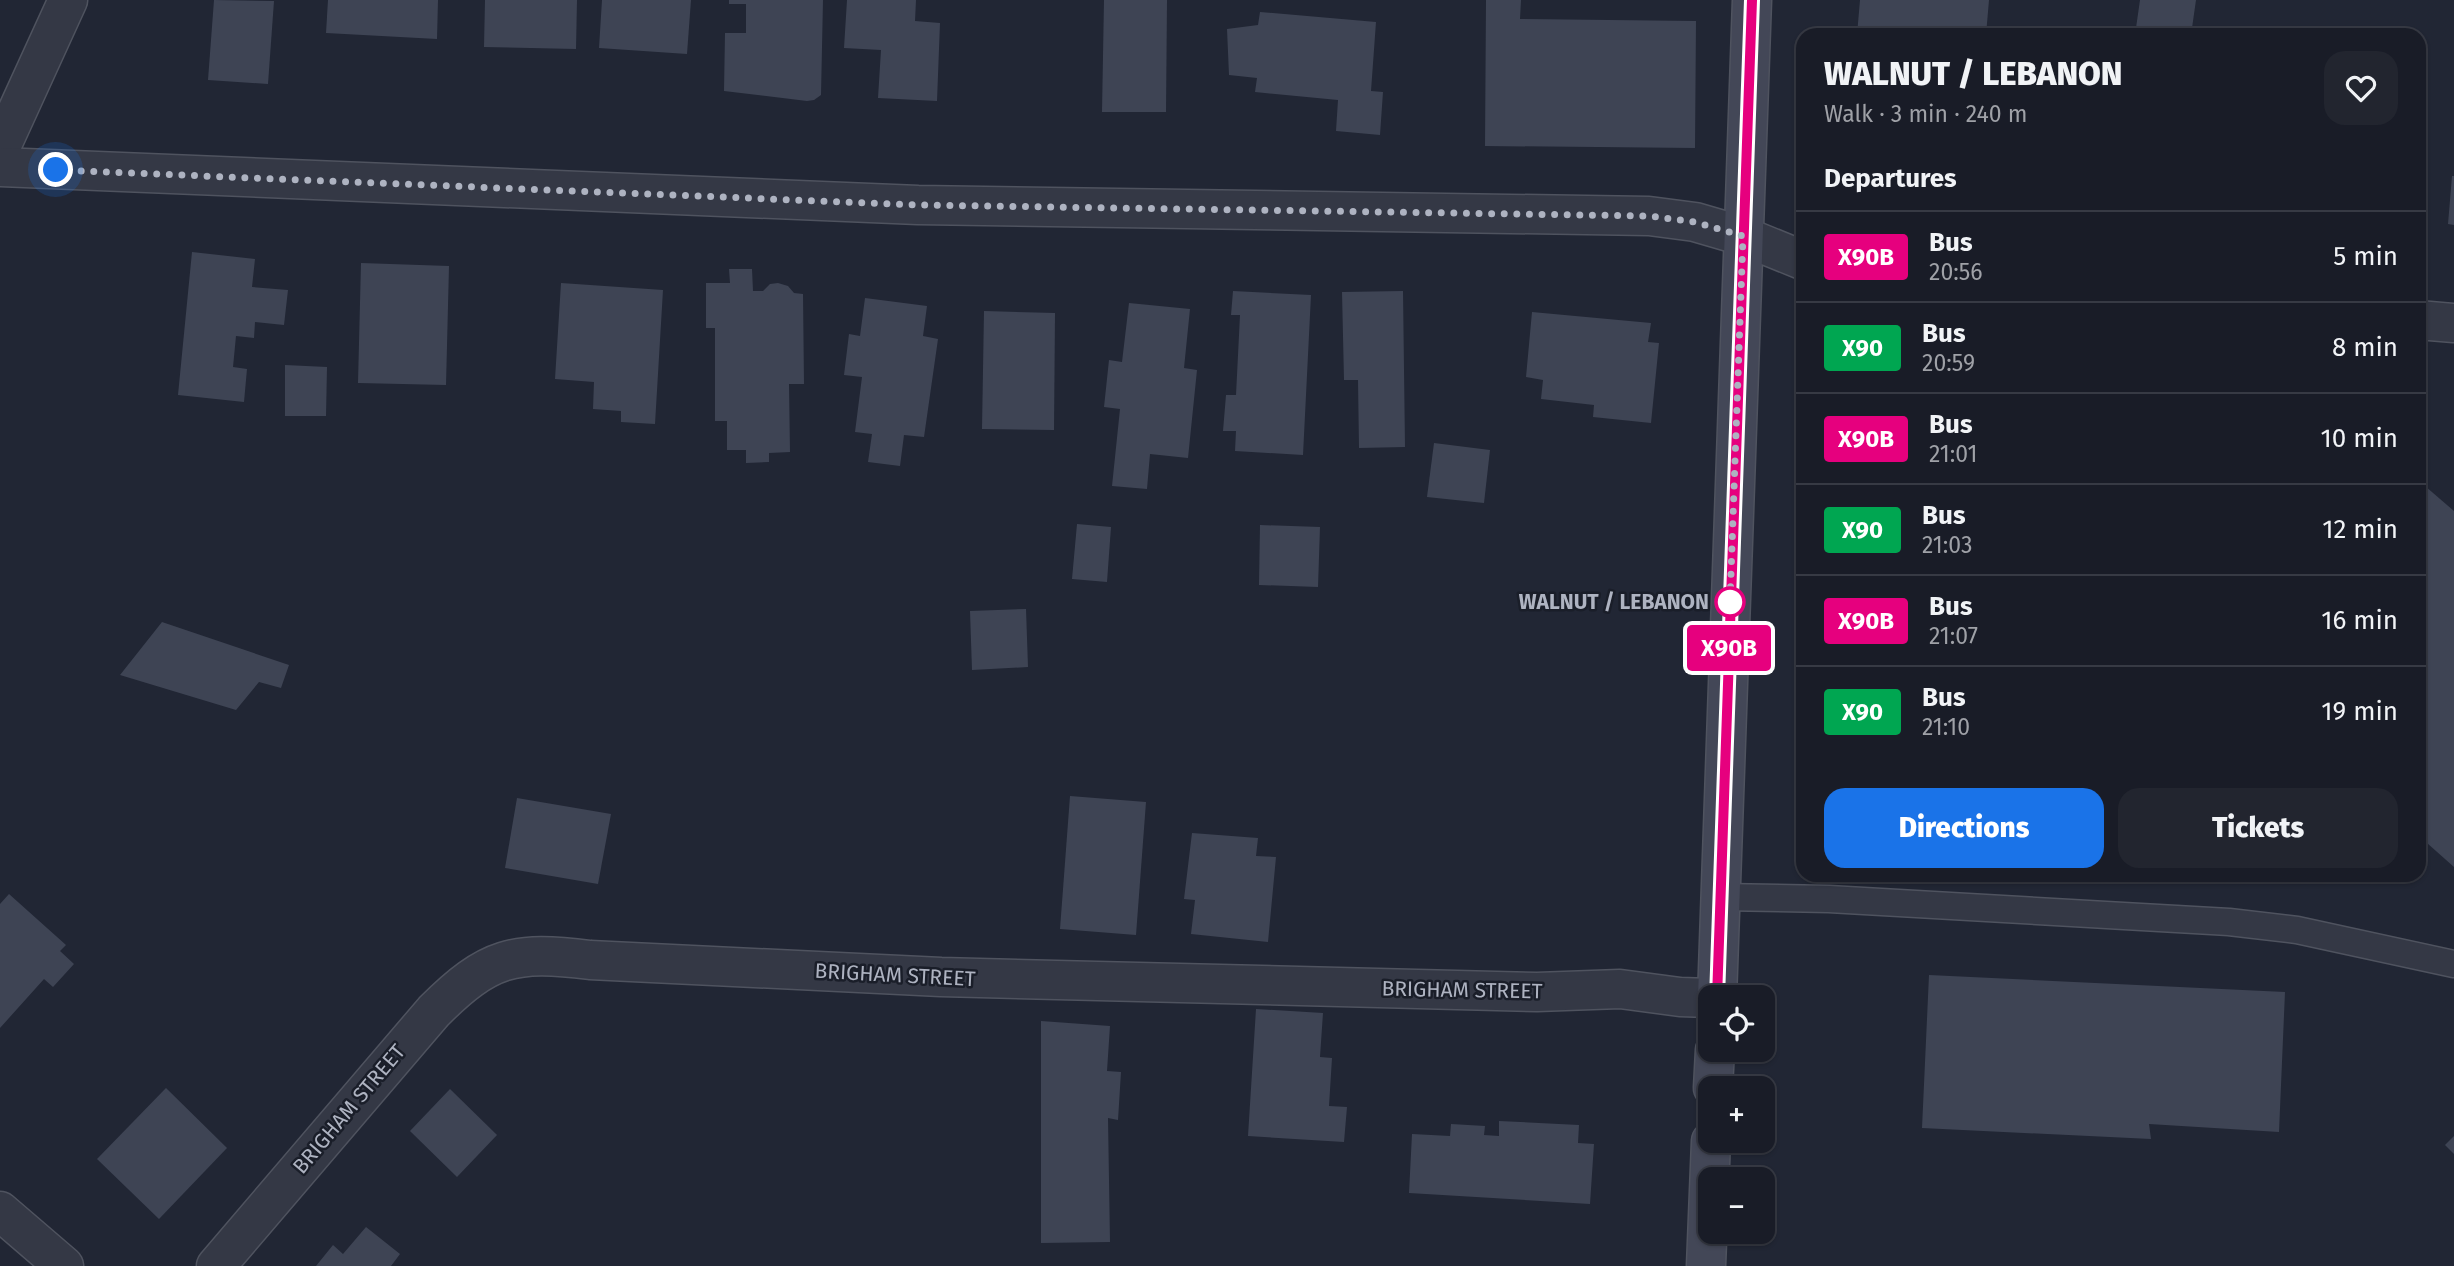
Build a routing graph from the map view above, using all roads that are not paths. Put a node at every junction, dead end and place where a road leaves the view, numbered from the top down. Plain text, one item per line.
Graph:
1 (68, 0) edge
2 (1752, 0) edge
3 (0, 149) edge
4 (0, 167) edge
5 (1743, 236) junction
6 (1796, 258) edge
7 (2426, 321) edge
8 (2454, 323) edge
9 (1719, 897) junction
10 (2454, 964) edge
11 (1717, 985) edge
12 (1698, 998) edge
13 (1711, 1153) edge
14 (0, 1211) edge
15 (64, 1266) edge
16 (216, 1266) edge
17 (1706, 1266) edge

1 - 3 street
2 - 5 main road
4 - 5 street
5 - 6 street
5 - 9 main road
7 - 8 street
9 - 10 lane
9 - 11 main road
12 - 16 street, BRIGHAM STREET
13 - 17 main road
14 - 15 street

